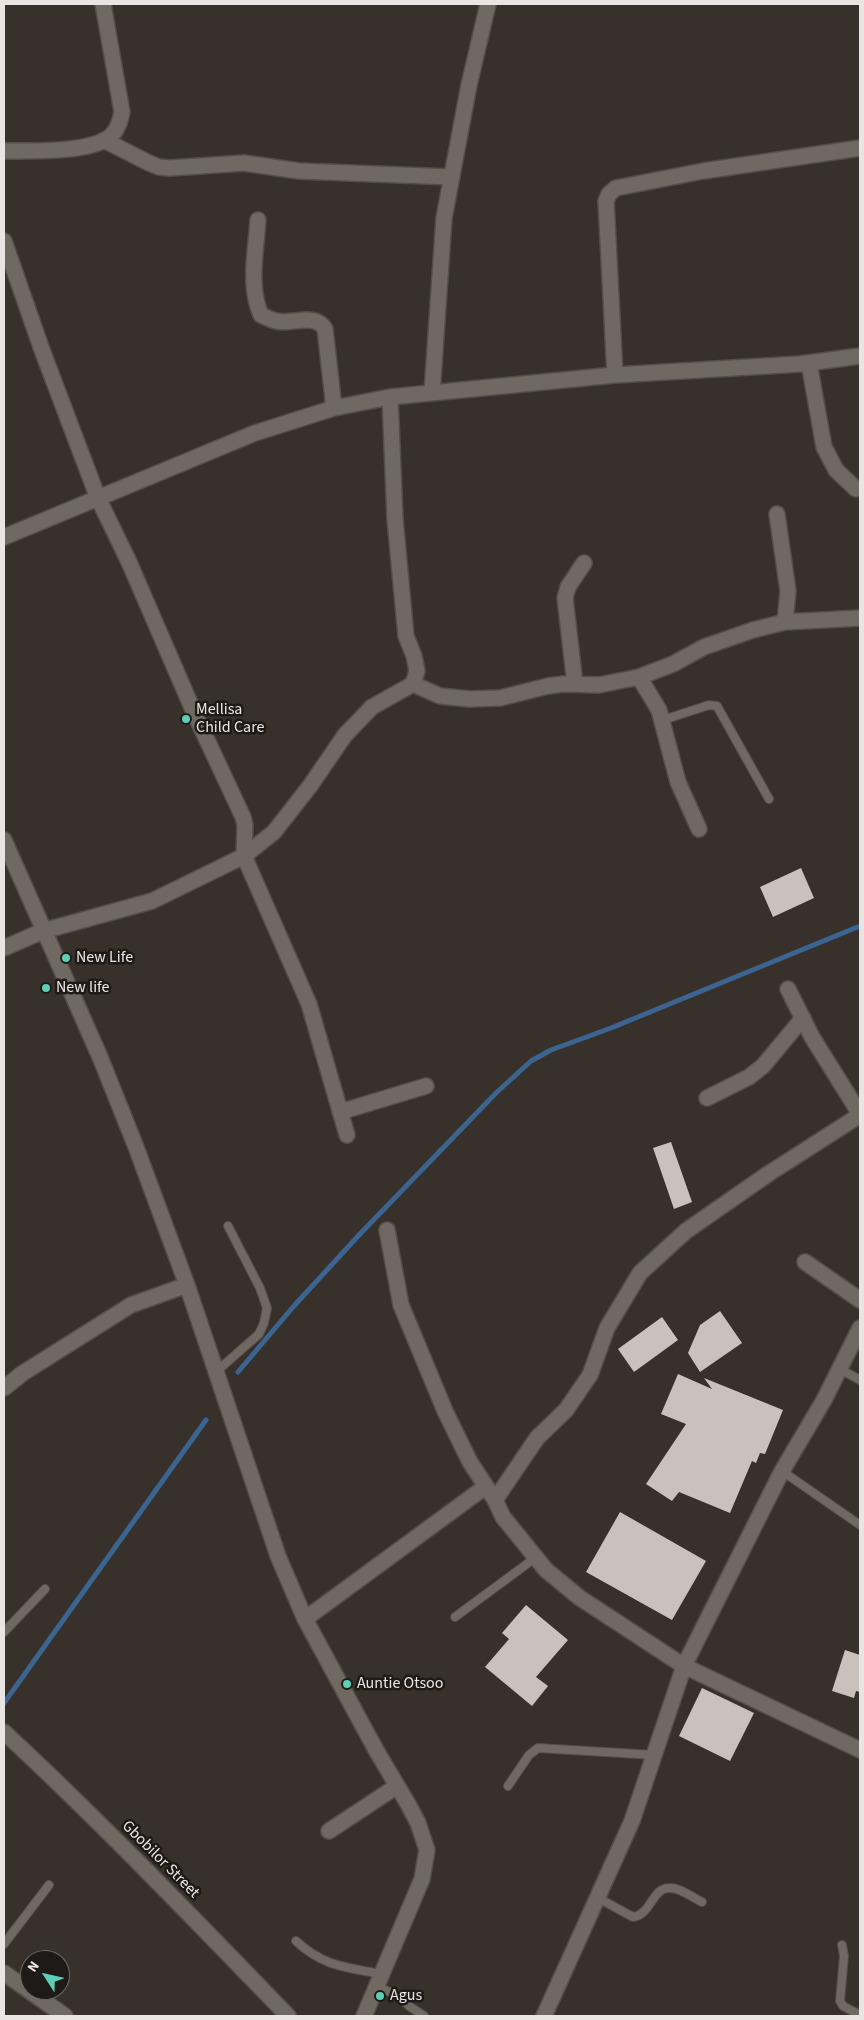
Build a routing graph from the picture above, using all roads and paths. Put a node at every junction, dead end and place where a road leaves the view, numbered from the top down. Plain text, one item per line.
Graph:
1 (103, 4) edge
2 (488, 4) edge
3 (104, 140) junction
4 (860, 148) edge
5 (4, 151) edge
6 (452, 177) junction
7 (258, 220) dead end
8 (4, 241) edge
9 (860, 356) edge
10 (810, 363) junction
11 (614, 375) junction
12 (432, 393) junction
13 (390, 396) junction
14 (334, 408) junction
15 (856, 489) dead end
16 (98, 498) junction
17 (777, 514) dead end
18 (4, 537) edge
19 (584, 563) dead end
20 (860, 618) edge
21 (785, 622) junction
22 (639, 677) junction
23 (413, 684) junction
24 (575, 684) junction
25 (663, 720) junction
26 (768, 799) dead end
27 (699, 829) dead end
28 (4, 840) edge
29 (244, 856) junction
30 (43, 931) junction
31 (4, 948) edge
32 (788, 989) dead end
33 (803, 1018) junction
34 (426, 1086) dead end
35 (706, 1098) dead end
36 (340, 1112) junction
37 (860, 1114) edge
38 (347, 1135) dead end
39 (228, 1226) dead end
40 (387, 1230) dead end
41 (806, 1262) dead end
42 (187, 1285) junction
43 (860, 1300) edge
44 (860, 1328) edge
45 (840, 1369) junction
46 (217, 1371) junction
47 (860, 1380) edge
48 (4, 1388) edge
49 (782, 1472) junction
50 (485, 1487) junction
51 (495, 1500) junction
52 (860, 1525) edge
53 (535, 1558) junction
54 (45, 1589) dead end
55 (455, 1617) dead end
56 (305, 1619) junction
57 (4, 1632) edge
58 (684, 1666) junction
59 (4, 1732) edge
60 (860, 1750) edge
61 (654, 1755) junction
62 (397, 1786) junction
63 (508, 1786) dead end
64 (329, 1831) dead end
65 (50, 1885) dead end
66 (598, 1898) junction
67 (702, 1902) dead end
68 (296, 1941) dead end
69 (4, 1944) edge
70 (842, 1945) dead end
71 (4, 1973) edge
72 (379, 1980) junction
73 (860, 2015) edge
74 (65, 2016) edge
75 (288, 2016) edge
76 (364, 2016) edge
77 (424, 2016) edge
78 (544, 2016) edge

1 - 3 street
2 - 6 street
3 - 5 street
3 - 6 street
4 - 11 street
6 - 12 street
7 - 14 street
8 - 16 street
9 - 10 street
10 - 11 street
10 - 15 street
11 - 12 street
12 - 13 street
13 - 14 street
13 - 23 street
14 - 16 street
16 - 18 street
16 - 29 street
17 - 21 street
19 - 24 street
20 - 21 street
21 - 22 street
22 - 24 street
22 - 25 street
23 - 24 street
23 - 29 street
25 - 26 lane
25 - 27 street
28 - 30 street
29 - 30 street
29 - 36 street
30 - 31 street
30 - 42 street
32 - 33 street
33 - 35 street
33 - 37 street
34 - 36 street
36 - 38 street
37 - 51 street
39 - 46 lane
40 - 50 street
41 - 43 street
42 - 46 street
42 - 48 street
44 - 45 street
45 - 47 lane
45 - 49 street
46 - 56 street
49 - 52 lane
49 - 58 street
50 - 51 street
50 - 56 street
51 - 53 street
53 - 55 lane
53 - 58 street
54 - 57 lane
56 - 62 street
58 - 60 street
58 - 61 street
59 - 75 street, Gbobilor Street
61 - 63 lane
61 - 66 street
62 - 64 street
62 - 72 street
65 - 69 lane
66 - 67 lane
66 - 78 street
68 - 72 lane
70 - 73 lane
71 - 74 street
72 - 76 street
72 - 77 lane

